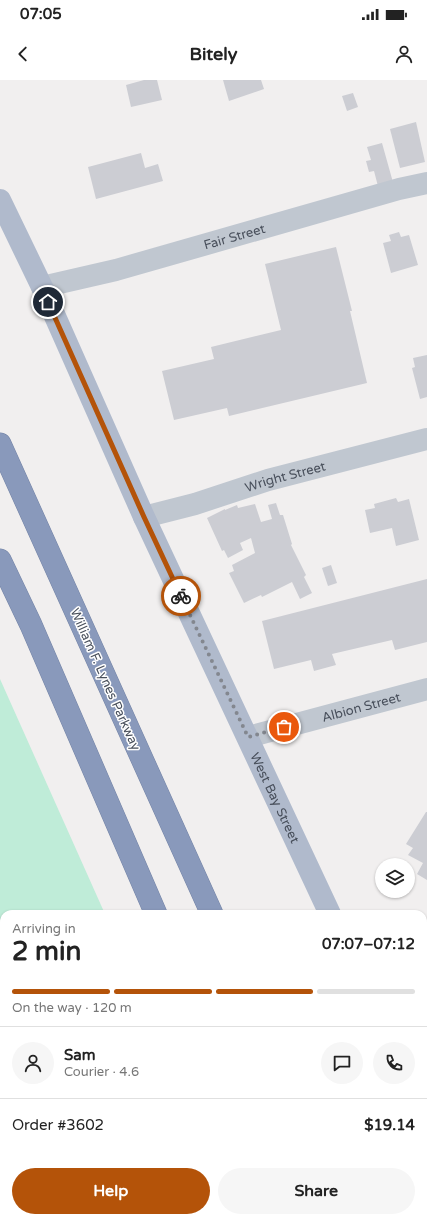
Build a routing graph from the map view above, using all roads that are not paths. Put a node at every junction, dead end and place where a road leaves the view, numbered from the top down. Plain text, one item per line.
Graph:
1 (427, 183) edge
2 (0, 200) edge
3 (42, 287) junction
4 (427, 439) edge
5 (0, 444) edge
6 (144, 517) junction
7 (0, 560) edge
8 (427, 689) edge
9 (248, 737) junction
10 (154, 910) edge
11 (210, 910) edge
12 (328, 910) edge

1 - 3 street, Fair Street
2 - 3 main road, West Bay Street
3 - 6 main road, West Bay Street
4 - 6 street, Wright Street
5 - 11 highway, William F. Lynes Parkway
6 - 9 main road, West Bay Street
7 - 10 highway
8 - 9 street, Albion Street
9 - 12 main road, West Bay Street

